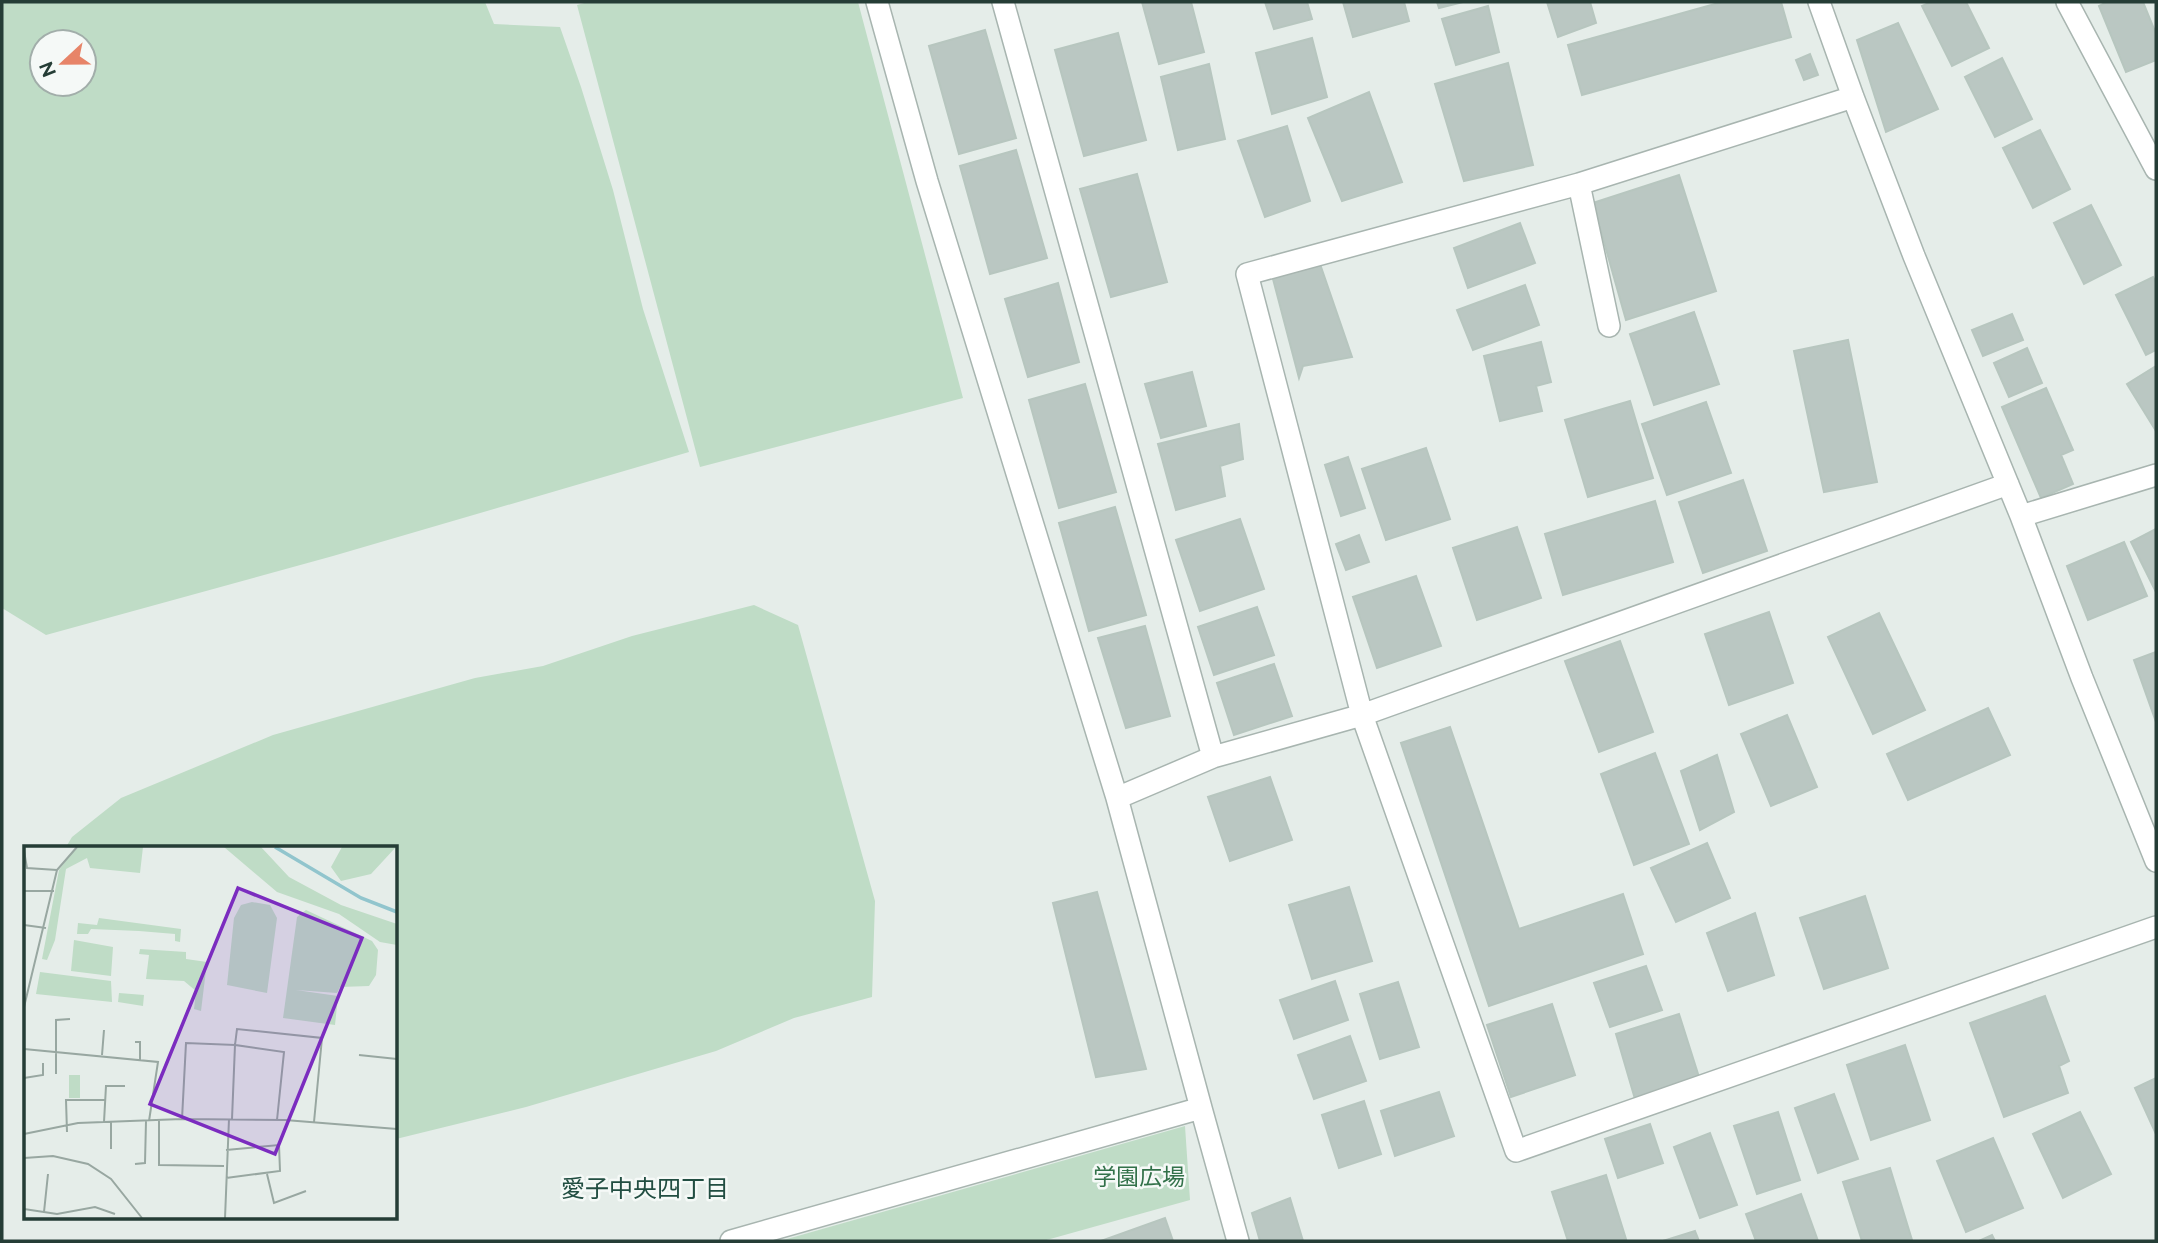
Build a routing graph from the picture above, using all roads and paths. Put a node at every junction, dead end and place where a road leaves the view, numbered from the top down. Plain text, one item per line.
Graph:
1 (877, 2) edge
2 (1003, 2) edge
3 (1819, 2) edge
4 (2067, 2) edge
5 (1853, 97) junction
6 (2156, 169) edge
7 (1579, 184) junction
8 (1609, 326) dead end
9 (2156, 475) edge
10 (2008, 484) junction
11 (2021, 516) junction
12 (1362, 715) junction
13 (1213, 757) junction
14 (1117, 798) junction
15 (2156, 861) edge
16 (2156, 927) edge
17 (1201, 1108) junction
18 (731, 1241) edge
19 (1238, 1241) edge

1 - 14 street
2 - 13 street
3 - 5 street
4 - 6 street
5 - 7 street
5 - 10 street
7 - 8 street
7 - 12 street
9 - 11 street
10 - 11 street
10 - 12 street
11 - 15 street
12 - 13 street
12 - 16 street
13 - 14 street
14 - 17 street
17 - 18 street
17 - 19 street

